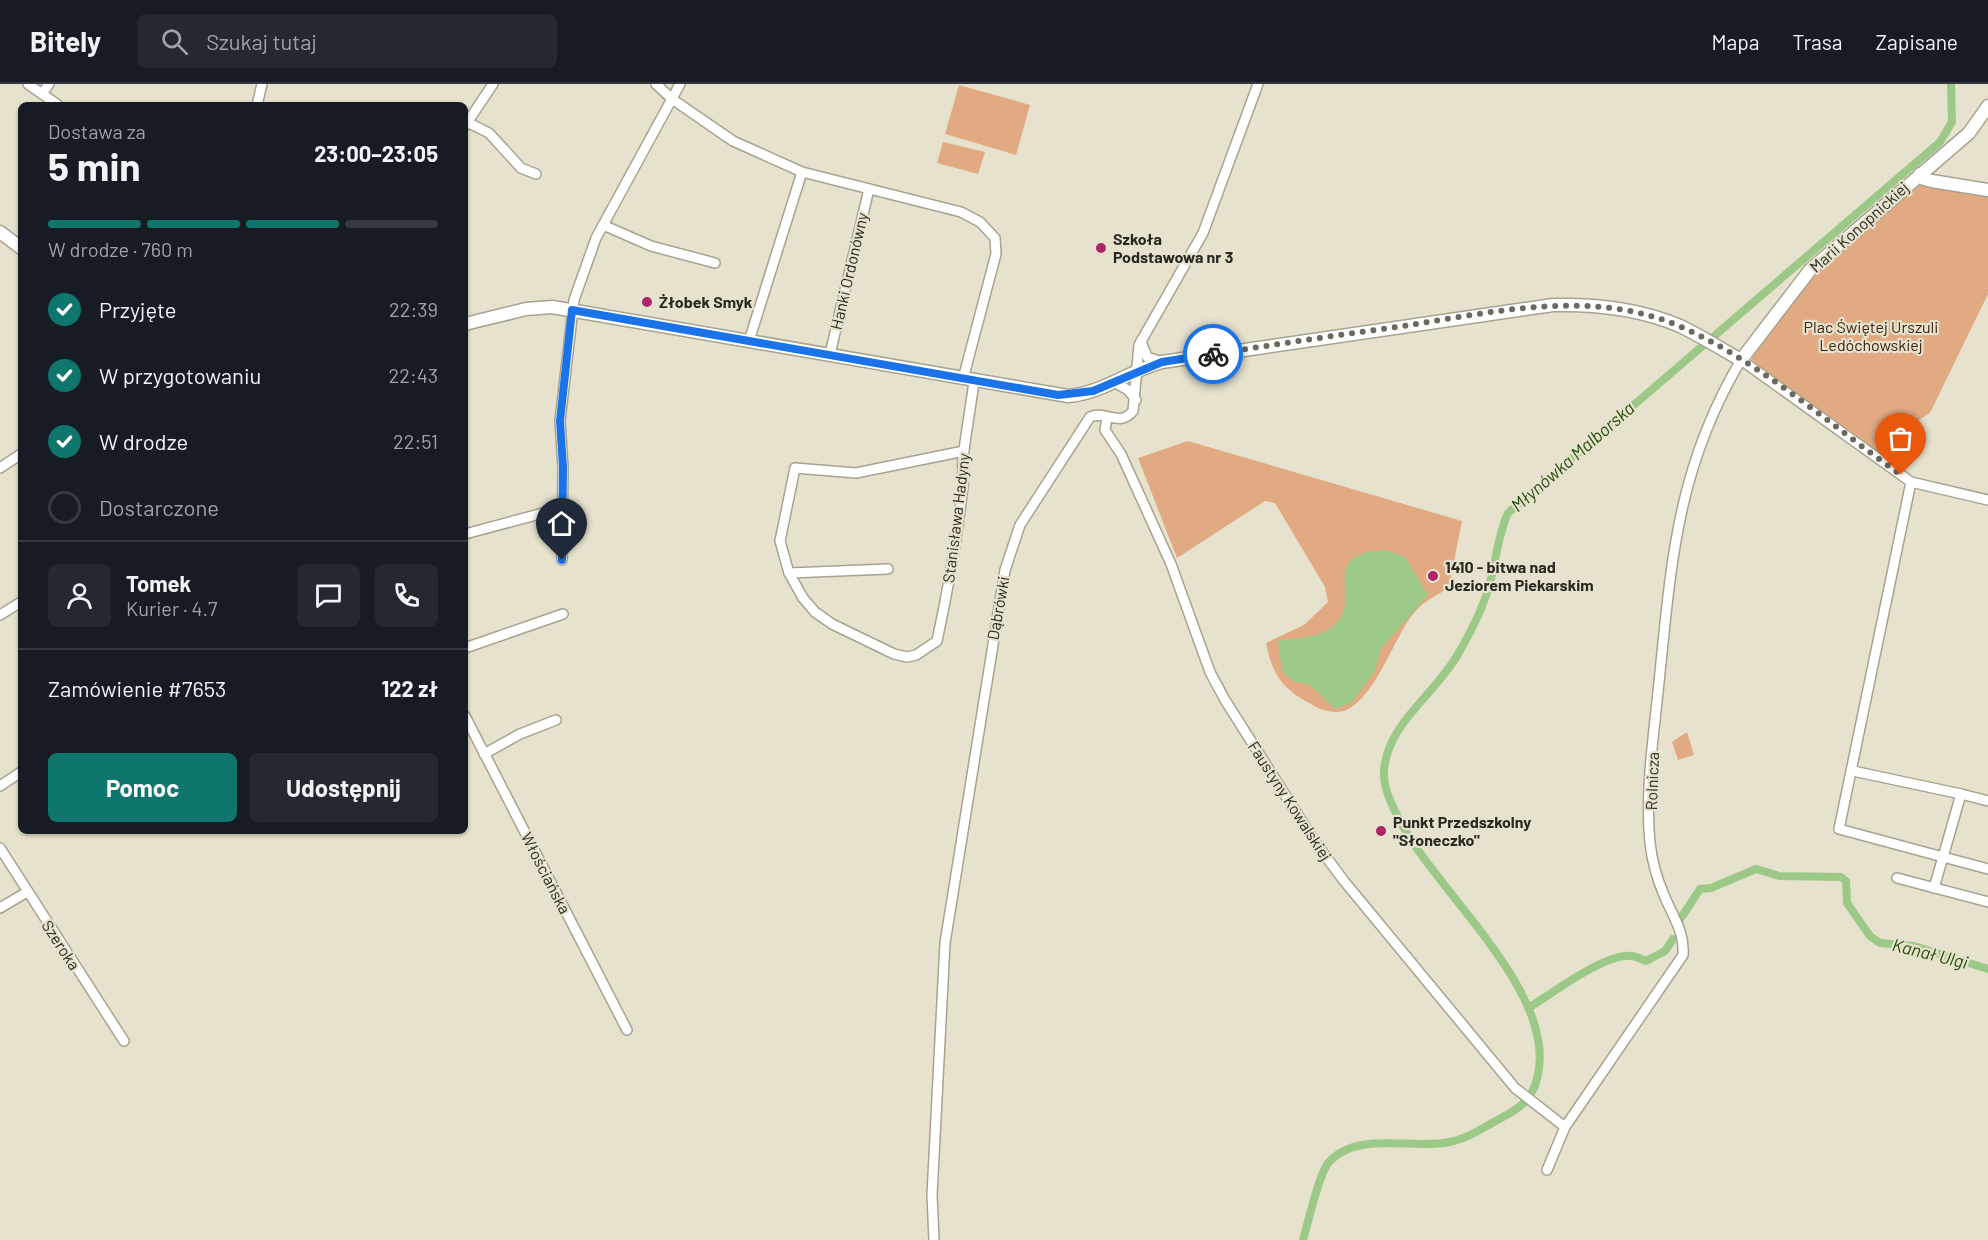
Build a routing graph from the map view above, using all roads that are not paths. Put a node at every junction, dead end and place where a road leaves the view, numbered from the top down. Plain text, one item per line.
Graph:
1 (28, 84) edge
2 (49, 84) edge
3 (262, 84) edge
4 (493, 84) edge
5 (656, 84) edge
6 (680, 84) edge
7 (1258, 84) edge
8 (42, 94) junction
9 (672, 99) junction
10 (54, 102) edge
11 (258, 102) edge
12 (1988, 106) edge
13 (468, 121) edge
14 (468, 125) edge
15 (802, 172) junction
16 (536, 174) dead end
17 (1920, 174) junction
18 (869, 189) junction
19 (1988, 190) edge
20 (603, 225) junction
21 (0, 232) edge
22 (18, 246) edge
23 (715, 263) dead end
24 (572, 310) junction
25 (468, 323) edge
26 (749, 341) junction
27 (1141, 341) junction
28 (830, 354) junction
29 (1741, 360) junction
30 (1168, 361) junction
31 (1137, 371) junction
32 (968, 380) junction
33 (1116, 383) junction
34 (1136, 400) junction
35 (1107, 418) junction
36 (964, 451) junction
37 (18, 456) edge
38 (0, 468) edge
39 (1911, 482) junction
40 (1988, 500) edge
41 (562, 508) junction
42 (468, 533) edge
43 (562, 560) dead end
44 (888, 569) dead end
45 (789, 573) junction
46 (18, 604) edge
47 (563, 614) dead end
48 (0, 615) edge
49 (468, 647) edge
50 (556, 720) dead end
51 (468, 722) edge
52 (484, 754) junction
53 (1853, 771) junction
54 (18, 774) edge
55 (0, 786) edge
56 (1961, 794) junction
57 (1988, 801) edge
58 (0, 848) edge
59 (1943, 857) junction
60 (1988, 869) edge
61 (1897, 878) dead end
62 (1934, 888) junction
63 (27, 892) junction
64 (1988, 902) edge
65 (0, 908) edge
66 (627, 1030) dead end
67 (124, 1041) dead end
68 (1565, 1127) junction
69 (1547, 1170) dead end
70 (934, 1240) edge

1 - 8 street
2 - 8 street
3 - 11 street
4 - 13 street
5 - 9 street, Stanisława Hadyny
6 - 9 street
7 - 27 street
8 - 10 street
9 - 15 street, Stanisława Hadyny
9 - 20 street
12 - 17 street, Marii Konopnickiej
14 - 16 street
15 - 18 street, Stanisława Hadyny
15 - 26 street
17 - 19 street
17 - 29 street, Marii Konopnickiej
18 - 28 street, Hanki Ordonówny
18 - 32 street, Stanisława Hadyny
20 - 23 street
20 - 24 street
21 - 22 street
24 - 25 street
24 - 26 street
24 - 41 street
26 - 28 street
27 - 30 street
27 - 31 street
28 - 32 street
29 - 30 street
29 - 39 street
29 - 68 street, Rolnicza
30 - 31 street
31 - 33 street
31 - 34 street
32 - 33 street
32 - 36 street, Stanisława Hadyny
33 - 34 street
34 - 35 street
35 - 68 street, Faustyny Kowalskiej
35 - 70 street, Dąbrówki
36 - 45 street
36 - 45 street, Stanisława Hadyny
37 - 38 street
39 - 40 street
39 - 53 street
41 - 42 street
41 - 43 street
44 - 45 street
46 - 48 street
47 - 49 street
50 - 52 street
51 - 52 street, Włościańska
52 - 66 street, Włościańska
53 - 56 street
53 - 59 street
54 - 55 street
56 - 57 street
56 - 59 street
58 - 63 street, Szeroka
59 - 60 street
59 - 62 street
61 - 62 street
62 - 64 street
63 - 65 street
63 - 67 street, Szeroka
68 - 69 street, Rolnicza

